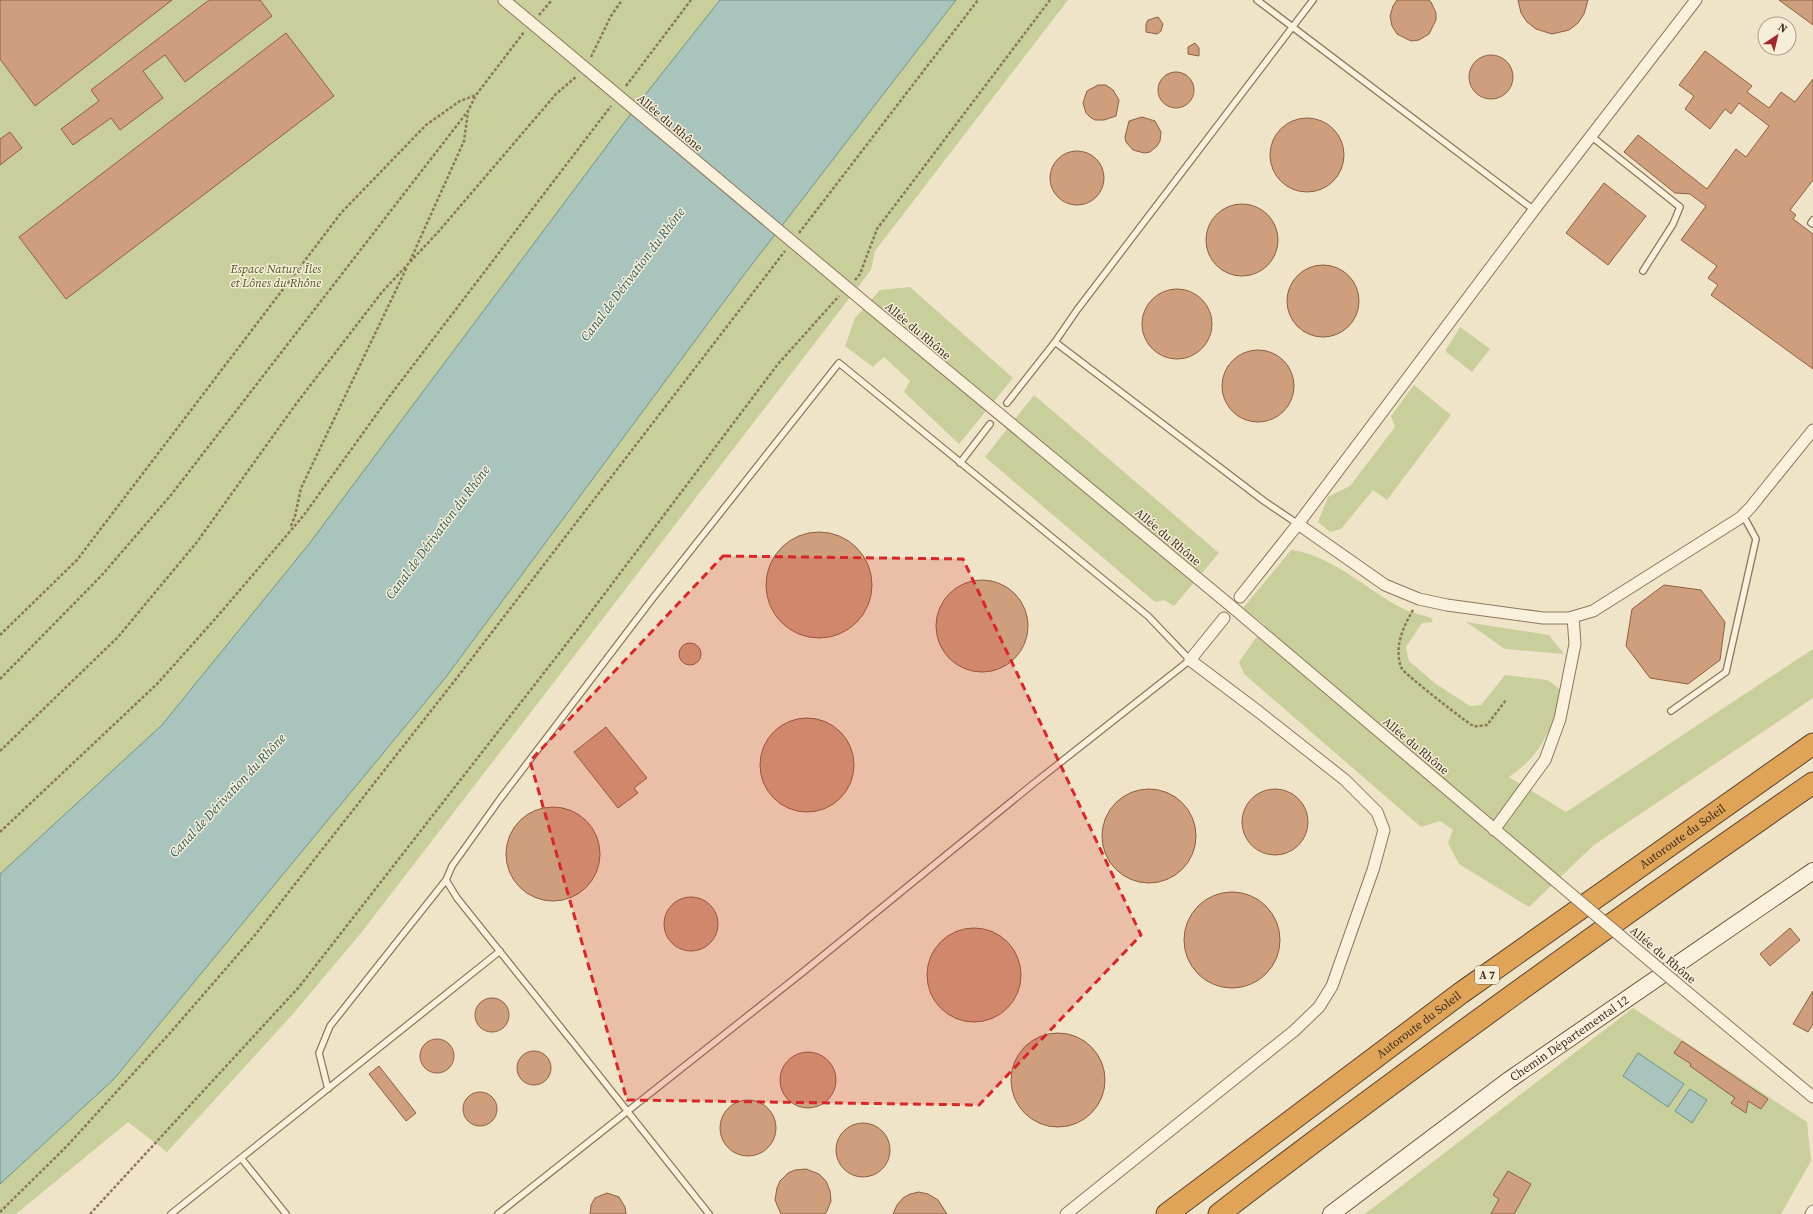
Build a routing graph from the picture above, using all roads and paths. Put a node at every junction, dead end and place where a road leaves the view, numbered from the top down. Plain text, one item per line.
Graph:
1 (504, 0) edge
2 (552, 0) edge
3 (622, 0) edge
4 (691, 0) edge
5 (978, 0) edge
6 (1050, 0) edge
7 (1257, 0) edge
8 (1313, 0) edge
9 (1696, 0) edge
10 (531, 24) junction
11 (1292, 27) junction
12 (589, 60) dead end
13 (580, 72) dead end
14 (625, 87) dead end
15 (476, 95) junction
16 (611, 105) dead end
17 (468, 111) junction
18 (1591, 136) junction
19 (1534, 210) junction
20 (1813, 220) edge
21 (1813, 224) edge
22 (796, 237) dead end
23 (786, 250) dead end
24 (409, 264) junction
25 (1643, 271) dead end
26 (849, 286) dead end
27 (844, 292) dead end
28 (1055, 342) junction
29 (1007, 403) dead end
30 (990, 424) dead end
31 (1813, 430) edge
32 (960, 463) junction
33 (1743, 514) junction
34 (1298, 524) junction
35 (289, 530) junction
36 (1240, 597) dead end
37 (1419, 599) junction
38 (1573, 617) junction
39 (1224, 618) dead end
40 (0, 635) edge
41 (1190, 660) junction
42 (0, 679) edge
43 (1506, 700) dead end
44 (1671, 711) dead end
45 (1813, 744) edge
46 (0, 751) edge
47 (1813, 783) edge
48 (1494, 830) junction
49 (0, 832) edge
50 (1813, 871) edge
51 (446, 880) junction
52 (500, 951) junction
53 (328, 1089) junction
54 (1813, 1097) edge
55 (628, 1111) junction
56 (241, 1158) junction
57 (1813, 1211) edge
58 (0, 1212) edge
59 (90, 1214) edge
60 (171, 1214) edge
61 (286, 1214) edge
62 (498, 1214) edge
63 (709, 1214) edge
64 (1066, 1214) edge
65 (1166, 1214) edge
66 (1220, 1214) edge
67 (1331, 1214) edge
68 (1812, 1214) edge

1 - 10 street, Allée du Rhône
2 - 10 path
3 - 12 path
4 - 14 path
5 - 22 path
6 - 26 path
7 - 11 lane
8 - 11 lane
9 - 18 street
10 - 15 path
10 - 48 street, Allée du Rhône, bridge
11 - 19 lane
11 - 28 lane
13 - 24 path
15 - 17 path
15 - 40 path
16 - 35 path
17 - 24 path
17 - 42 path
18 - 19 street
18 - 25 lane
19 - 34 street
20 - 21 lane
23 - 58 path
24 - 35 path
24 - 46 path
27 - 59 path
28 - 29 lane
28 - 34 lane
30 - 32 lane
31 - 33 street
32 - 41 lane
32 - 51 lane
33 - 38 street
33 - 44 lane
34 - 36 street
34 - 37 street
35 - 49 path
37 - 38 street
37 - 43 path
38 - 48 street
39 - 41 street
41 - 55 lane
41 - 64 street
45 - 65 highway, Autoroute du Soleil / A 7
47 - 66 highway
48 - 54 street, Allée du Rhône, bridge
50 - 67 main road, Chemin Départemental 12
51 - 52 lane
51 - 53 lane
52 - 53 lane
52 - 55 lane
53 - 56 lane
55 - 62 lane
55 - 63 lane
56 - 60 lane
56 - 61 lane
57 - 68 street

